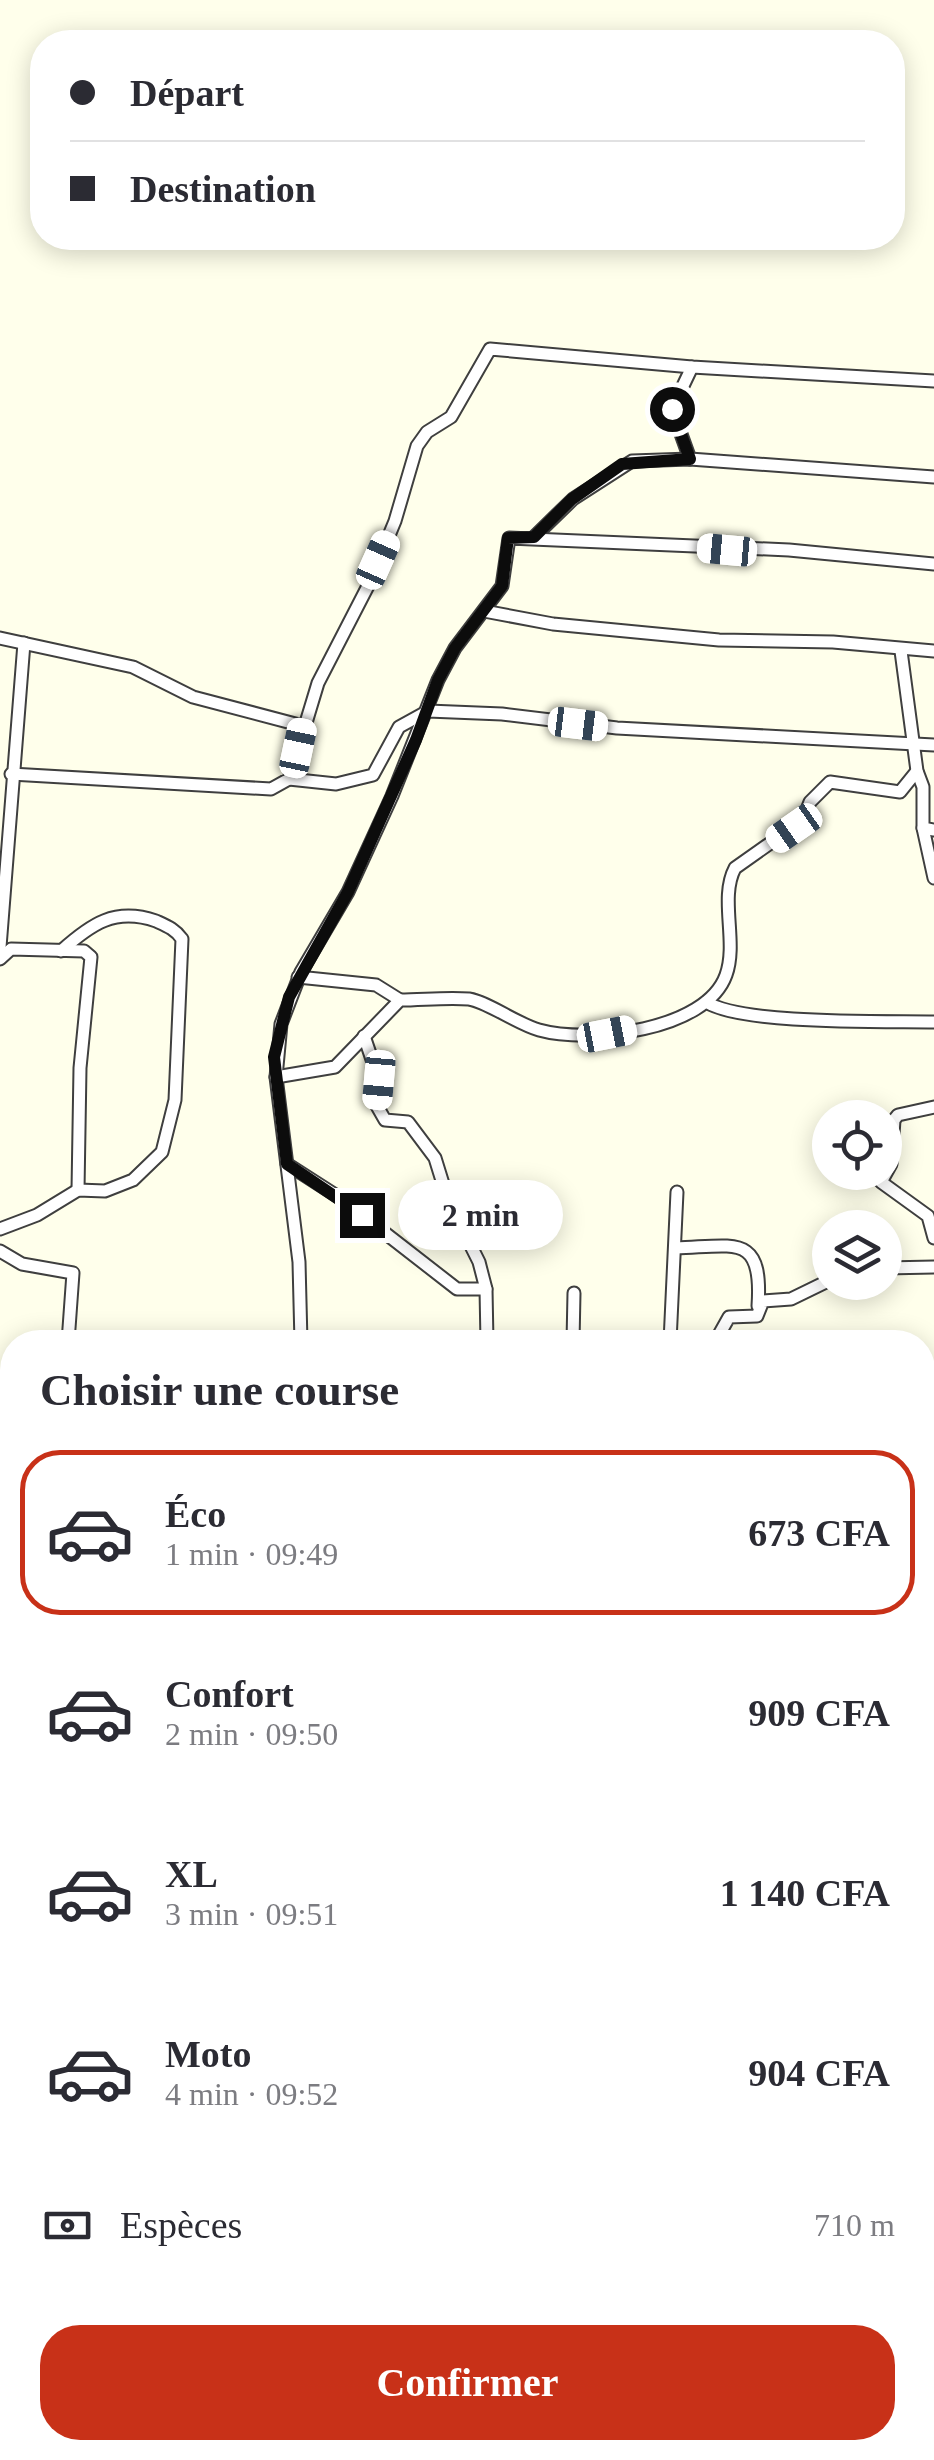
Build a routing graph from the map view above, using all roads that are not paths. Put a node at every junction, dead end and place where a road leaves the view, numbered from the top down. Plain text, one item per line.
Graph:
1 (692, 367) junction
2 (934, 381) edge
3 (690, 459) junction
4 (934, 477) edge
5 (534, 537) junction
6 (934, 564) edge
7 (484, 611) junction
8 (0, 638) edge
9 (24, 643) junction
10 (901, 651) junction
11 (934, 651) edge
12 (428, 711) junction
13 (303, 726) junction
14 (914, 743) junction
15 (934, 744) edge
16 (917, 771) junction
17 (12, 774) junction
18 (289, 779) junction
19 (928, 829) edge
20 (934, 878) edge
21 (0, 947) edge
22 (62, 951) junction
23 (0, 959) edge
24 (298, 977) junction
25 (400, 1000) junction
26 (706, 1002) junction
27 (934, 1022) edge
28 (364, 1036) junction
29 (276, 1077) junction
30 (934, 1107) edge
31 (287, 1164) junction
32 (78, 1190) junction
33 (677, 1192) dead end
34 (0, 1229) edge
35 (934, 1238) edge
36 (676, 1248) junction
37 (0, 1250) edge
38 (934, 1267) edge
39 (902, 1268) edge
40 (486, 1289) junction
41 (812, 1289) edge
42 (574, 1293) dead end
43 (757, 1316) junction
44 (69, 1330) edge
45 (301, 1330) edge
46 (488, 1330) edge
47 (573, 1330) edge
48 (671, 1330) edge
49 (724, 1330) edge

1 - 2 street
1 - 3 street
1 - 13 street
3 - 4 street
3 - 5 street
5 - 6 street
5 - 7 street
7 - 10 street
7 - 12 street
8 - 9 street
9 - 13 street
9 - 17 street
10 - 11 street
10 - 14 street
12 - 14 street
12 - 18 street
12 - 24 street
13 - 18 street
14 - 15 street
14 - 16 street
16 - 19 street
16 - 26 street
17 - 18 street
17 - 21 street
19 - 20 street
22 - 23 street
22 - 32 street
22 - 32 street
24 - 25 street
24 - 29 street
25 - 26 street
25 - 28 street
26 - 27 street
28 - 29 street
28 - 40 street
29 - 31 street
30 - 35 street
31 - 40 street
31 - 45 street
32 - 34 street
33 - 36 street
36 - 43 street
36 - 48 street
37 - 44 street
38 - 39 street
40 - 46 street
41 - 43 street
42 - 47 street
43 - 49 street

